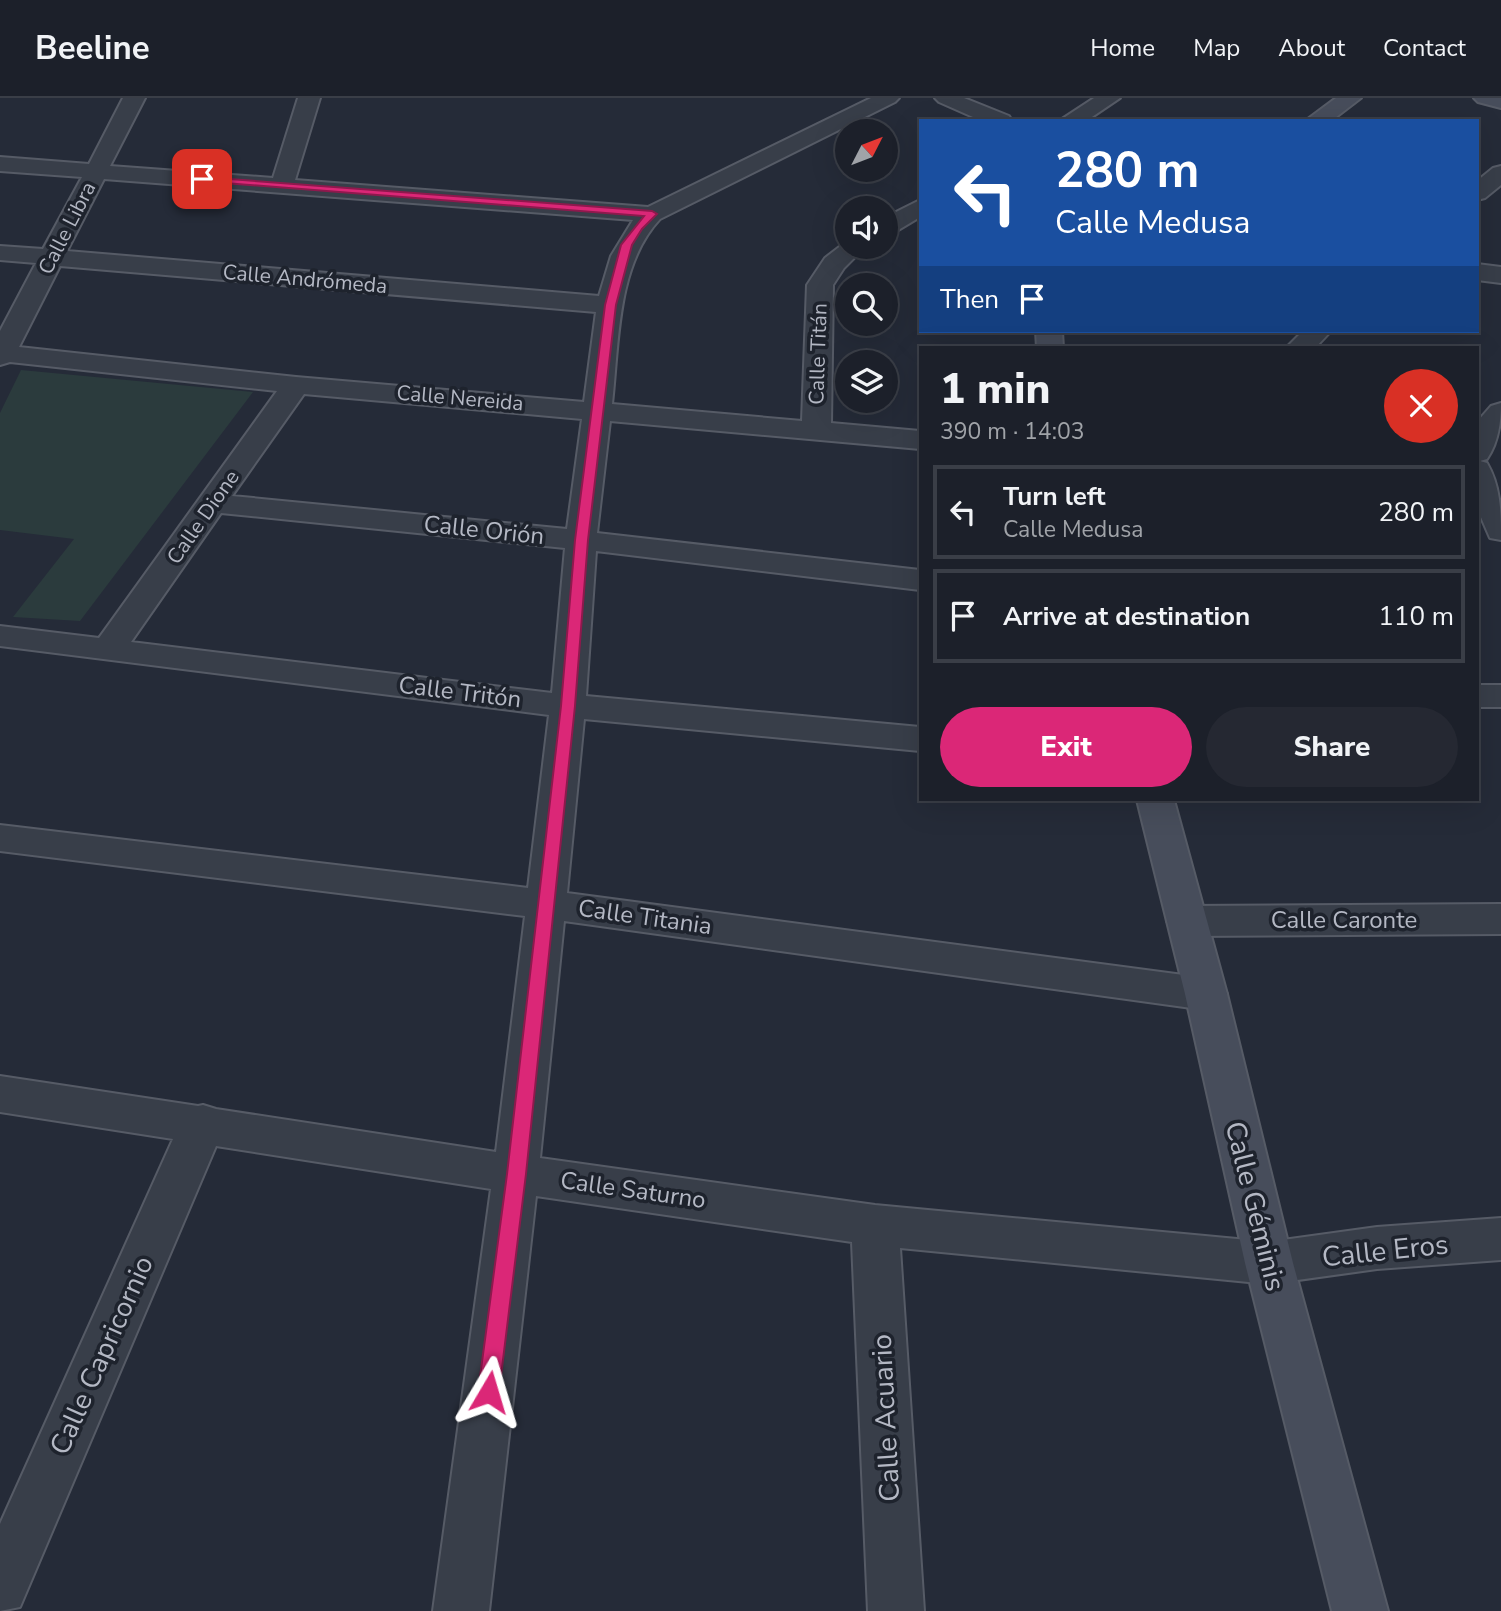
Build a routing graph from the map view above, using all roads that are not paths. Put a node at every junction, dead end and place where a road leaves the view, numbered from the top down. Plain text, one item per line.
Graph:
1 (134, 98) edge
2 (309, 98) edge
3 (888, 98) edge
4 (946, 98) edge
5 (1109, 98) edge
6 (1350, 98) edge
7 (1485, 98) edge
8 (1501, 102) edge
9 (996, 119) edge
10 (1073, 119) edge
11 (1319, 119) edge
12 (0, 164) edge
13 (95, 171) junction
14 (1501, 173) edge
15 (282, 186) junction
16 (1479, 191) edge
17 (919, 208) edge
18 (652, 214) junction
19 (898, 220) edge
20 (0, 253) edge
21 (52, 258) junction
22 (839, 259) edge
23 (1479, 272) edge
24 (1501, 275) edge
25 (610, 305) junction
26 (1316, 333) edge
27 (1300, 346) edge
28 (1, 355) edge
29 (296, 385) junction
30 (599, 410) junction
31 (1501, 412) edge
32 (816, 432) junction
33 (1479, 437) edge
34 (919, 440) edge
35 (1479, 476) edge
36 (213, 503) junction
37 (1493, 523) edge
38 (581, 540) junction
39 (919, 580) edge
40 (0, 636) edge
41 (109, 648) junction
42 (1479, 696) edge
43 (1501, 696) edge
44 (568, 706) junction
45 (919, 739) edge
46 (1155, 801) edge
47 (0, 838) edge
48 (545, 904) junction
49 (1501, 919) edge
50 (1187, 921) junction
51 (1206, 994) junction
52 (0, 1094) edge
53 (203, 1124) junction
54 (516, 1174) junction
55 (875, 1225) junction
56 (1501, 1239) edge
57 (1269, 1263) junction
58 (0, 1587) edge
59 (461, 1611) edge
60 (896, 1611) edge
61 (1360, 1611) edge

1 - 13 street, Calle Libra
2 - 15 street
3 - 18 street
4 - 9 street
5 - 10 street
6 - 11 street
7 - 8 street
12 - 13 street
13 - 15 street
13 - 21 street, Calle Libra
14 - 16 street
15 - 18 street
17 - 19 street
18 - 25 street
20 - 21 street, Calle Andrómeda
21 - 25 street, Calle Andrómeda
21 - 28 street, Calle Libra
22 - 32 street, Calle Titán
23 - 24 street
25 - 30 street
26 - 27 street
28 - 29 street, Calle Nereida
29 - 30 street, Calle Nereida
29 - 36 street, Calle Dione
30 - 32 street, Calle Nereida
30 - 38 street
31 - 33 street
32 - 34 street, Calle Nereida
35 - 37 street
36 - 38 street, Calle Orión
36 - 41 street, Calle Dione
38 - 39 street, Calle Orión
38 - 44 street
40 - 41 street, Calle Tritón
41 - 44 street, Calle Tritón
42 - 43 street
44 - 45 street, Calle Tritón
44 - 48 street
46 - 50 street, Calle Géminis
47 - 48 street, Calle Titania
48 - 51 street, Calle Titania
48 - 54 street
49 - 50 street, Calle Caronte
50 - 51 street, Calle Géminis
51 - 57 street, Calle Géminis
52 - 53 street, Calle Saturno
53 - 54 street, Calle Saturno
53 - 58 street, Calle Capricornio
54 - 55 street, Calle Saturno
54 - 59 street
55 - 57 street, Calle Saturno
55 - 60 street, Calle Acuario
56 - 57 street, Calle Eros
57 - 61 street, Calle Géminis

